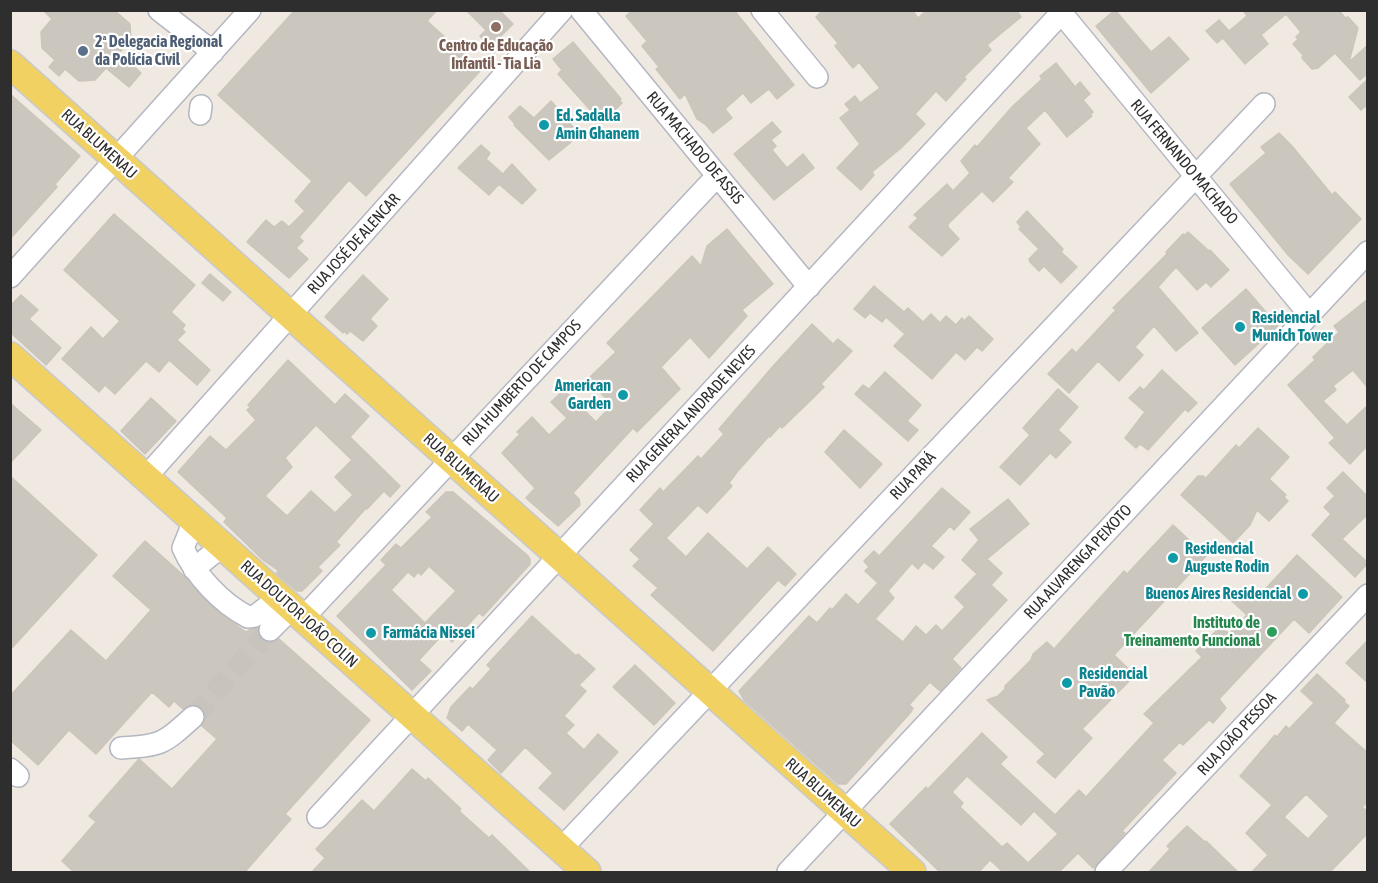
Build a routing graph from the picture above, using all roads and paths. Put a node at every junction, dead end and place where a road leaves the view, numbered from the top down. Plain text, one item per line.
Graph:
1 (159, 10) edge
2 (250, 10) edge
3 (562, 10) edge
4 (581, 10) edge
5 (762, 10) edge
6 (1061, 12) edge
7 (213, 52) junction
8 (10, 64) edge
9 (817, 77) dead end
10 (1264, 104) dead end
11 (117, 159) junction
12 (717, 176) junction
13 (1196, 177) junction
14 (1368, 252) edge
15 (10, 277) edge
16 (809, 286) junction
17 (1309, 314) junction
18 (290, 315) junction
19 (10, 356) edge
20 (451, 459) junction
21 (146, 477) junction
22 (194, 521) junction
23 (222, 546) junction
24 (559, 556) junction
25 (194, 569) junction
26 (1368, 595) edge
27 (292, 608) junction
28 (270, 630) tunnel mouth
29 (710, 691) junction
30 (412, 716) junction
31 (193, 717) tunnel mouth
32 (121, 748) dead end
33 (844, 812) junction
34 (318, 817) dead end
35 (561, 849) junction
36 (587, 873) edge
37 (788, 873) edge
38 (912, 873) edge
39 (1106, 873) edge

1 - 7 street
2 - 7 street
3 - 18 street, RUA JOSÉ DE ALENCAR
4 - 12 street, RUA MACHADO DE ASSIS
5 - 9 street
6 - 13 street, RUA FERNANDO MACHADO
6 - 16 street, RUA GENERAL ANDRADE NEVES
7 - 11 street
8 - 11 main road, RUA BLUMENAU
10 - 13 street, RUA PARÁ
11 - 15 street
11 - 18 main road, RUA BLUMENAU
12 - 16 street, RUA MACHADO DE ASSIS
12 - 20 street, RUA HUMBERTO DE CAMPOS
13 - 17 street, RUA FERNANDO MACHADO
13 - 29 street, RUA PARÁ
14 - 17 street, RUA ALVARENGA PEIXOTO
16 - 24 street, RUA GENERAL ANDRADE NEVES
17 - 33 street, RUA ALVARENGA PEIXOTO
18 - 20 main road, RUA BLUMENAU
18 - 21 street, RUA JOSÉ DE ALENCAR
19 - 21 main road, RUA DOUTOR JOÃO COLIN
20 - 24 main road, RUA BLUMENAU
20 - 27 street, RUA HUMBERTO DE CAMPOS
21 - 22 main road, RUA DOUTOR JOÃO COLIN
22 - 23 main road, RUA DOUTOR JOÃO COLIN
22 - 25 street
23 - 25 street
23 - 27 main road, RUA DOUTOR JOÃO COLIN
24 - 29 main road, RUA BLUMENAU
24 - 30 street, RUA GENERAL ANDRADE NEVES
25 - 27 street
26 - 39 street, RUA JOÃO PESSOA
27 - 28 street
27 - 30 main road, RUA DOUTOR JOÃO COLIN
29 - 33 main road, RUA BLUMENAU
29 - 35 street, RUA PARÁ
30 - 34 street, RUA GENERAL ANDRADE NEVES
30 - 35 main road, RUA DOUTOR JOÃO COLIN
31 - 32 street
33 - 37 street, RUA ALVARENGA PEIXOTO
33 - 38 main road, RUA BLUMENAU
35 - 36 main road, RUA DOUTOR JOÃO COLIN

